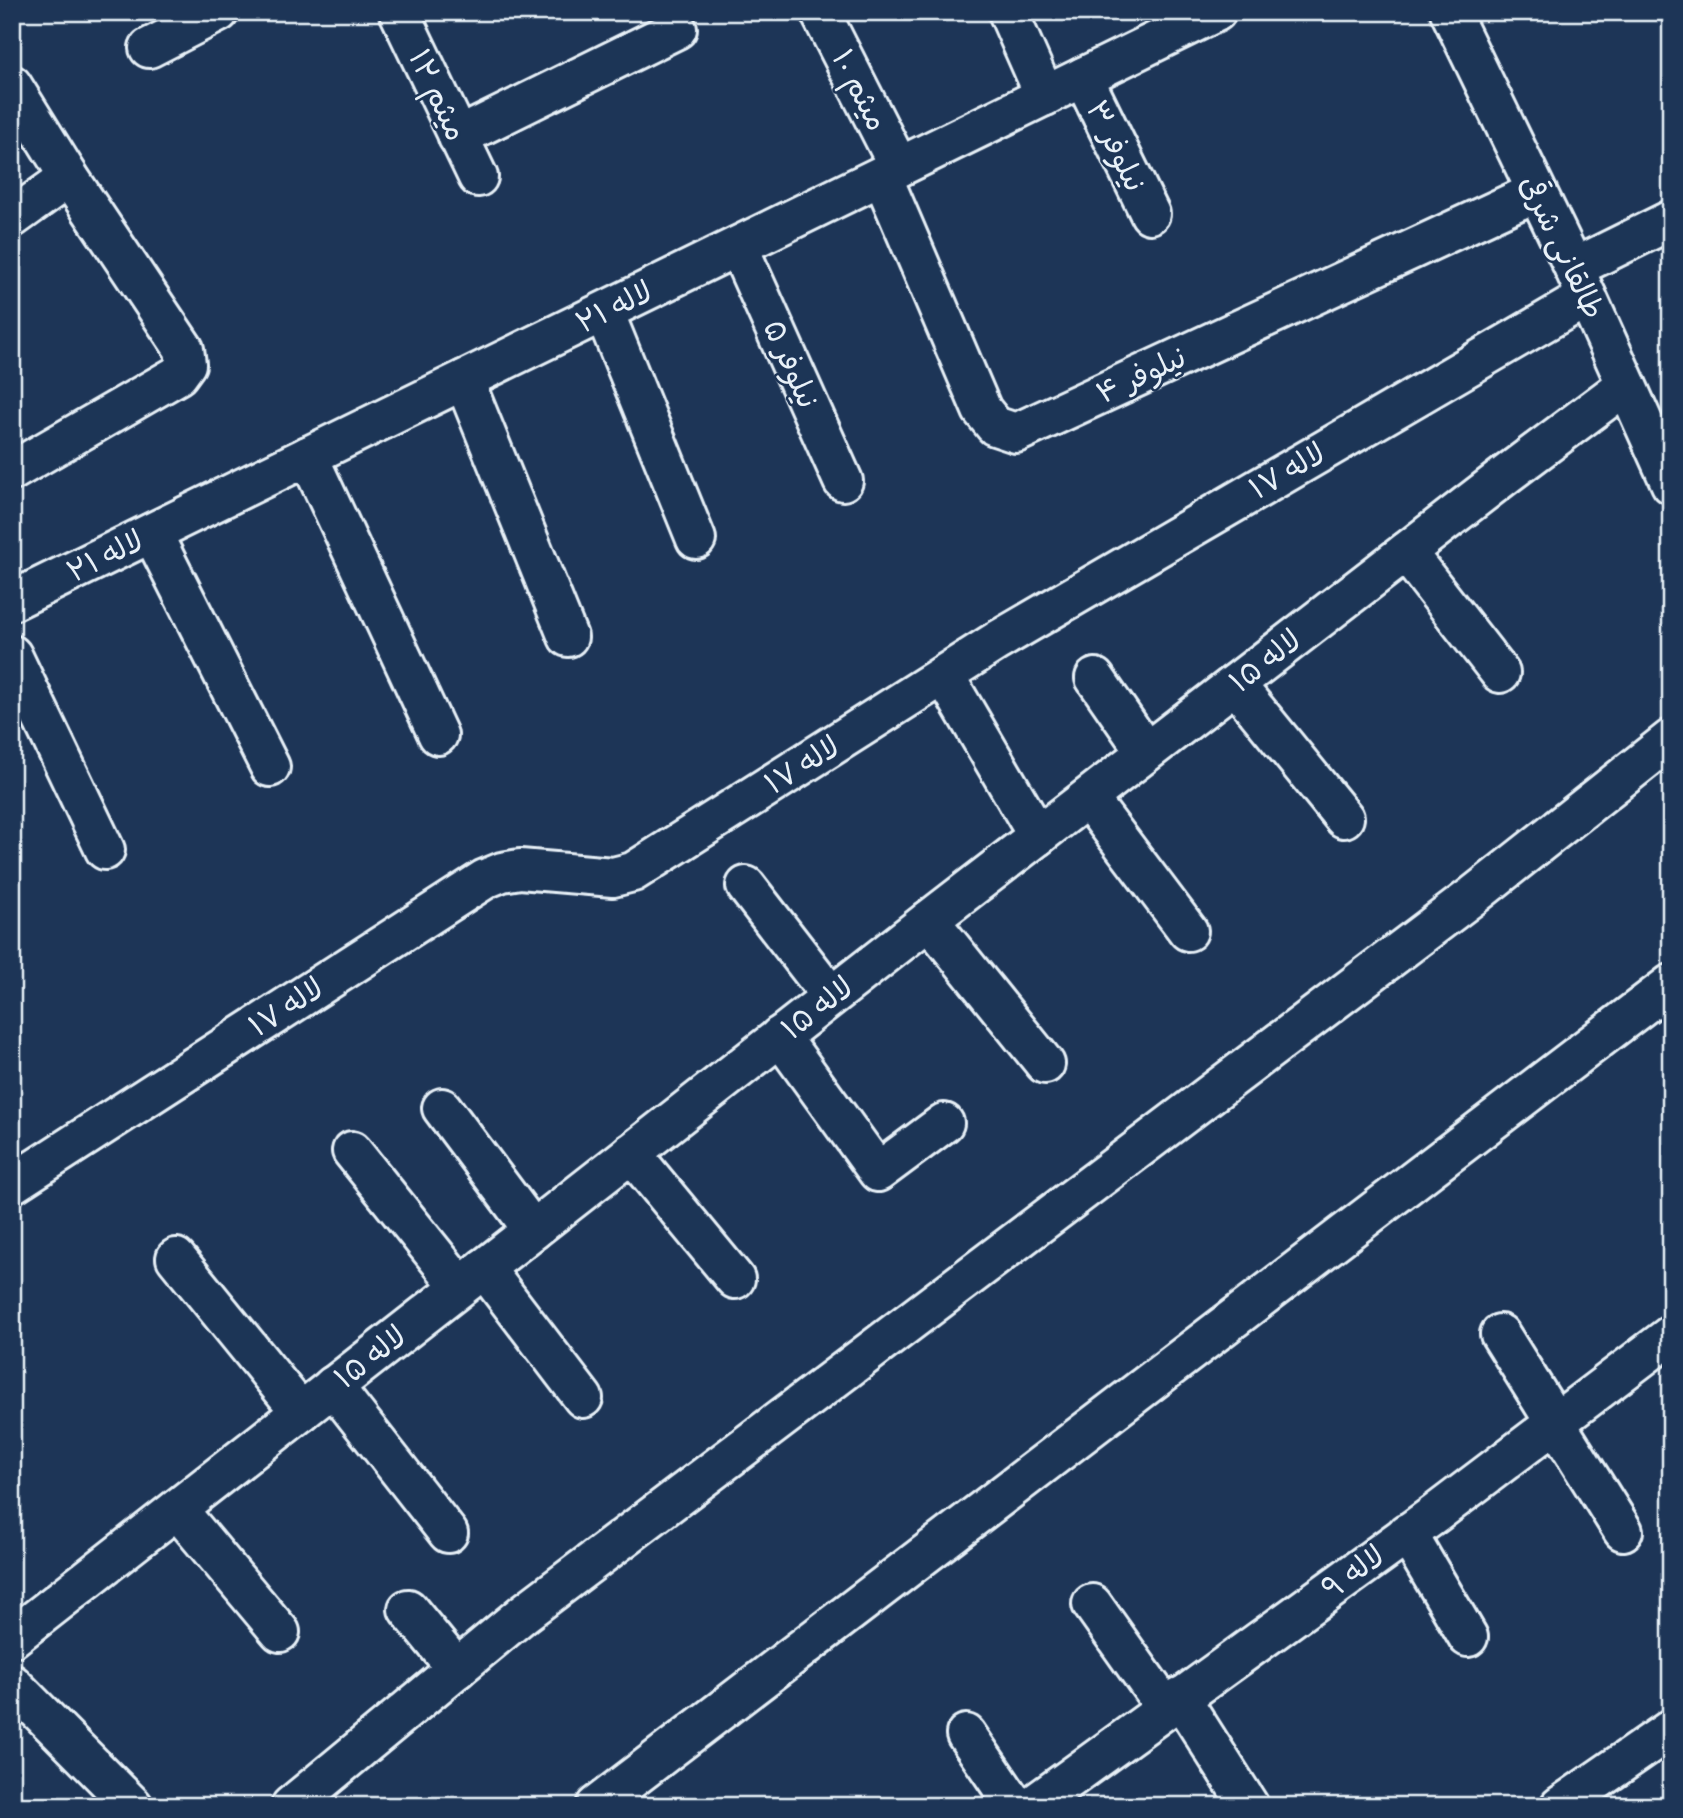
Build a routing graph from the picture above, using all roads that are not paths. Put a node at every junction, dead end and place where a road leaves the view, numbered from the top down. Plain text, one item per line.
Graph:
1 (219, 12) edge
2 (399, 12) edge
3 (820, 12) edge
4 (1008, 12) edge
5 (1216, 12) edge
6 (1450, 12) edge
7 (677, 29) dead end
8 (149, 48) dead end
9 (1083, 77) junction
10 (12, 85) edge
11 (1045, 96) junction
12 (458, 137) junction
13 (890, 172) junction
14 (69, 177) junction
15 (478, 177) dead end
16 (1536, 192) junction
17 (1150, 214) dead end
18 (12, 218) edge
19 (1671, 220) edge
20 (738, 246) junction
21 (1580, 282) junction
22 (604, 312) junction
23 (464, 380) junction
24 (1626, 385) junction
25 (308, 456) junction
26 (12, 471) edge
27 (844, 481) dead end
28 (1671, 484) edge
29 (152, 533) junction
30 (696, 539) dead end
31 (1406, 552) junction
32 (12, 601) edge
33 (568, 637) dead end
34 (12, 655) edge
35 (1500, 673) dead end
36 (944, 675) junction
37 (1095, 678) dead end
38 (1235, 684) junction
39 (438, 734) dead end
40 (1671, 739) edge
41 (1146, 752) junction
42 (270, 767) dead end
43 (1087, 798) junction
44 (1344, 818) dead end
45 (1038, 836) junction
46 (105, 850) dead end
47 (746, 886) dead end
48 (929, 920) junction
49 (1188, 931) dead end
50 (1671, 984) edge
51 (831, 996) junction
52 (780, 1036) junction
53 (1045, 1064) dead end
54 (442, 1108) dead end
55 (944, 1123) dead end
56 (352, 1151) dead end
57 (631, 1153) junction
58 (12, 1184) edge
59 (533, 1230) junction
60 (176, 1258) dead end
61 (472, 1277) junction
62 (735, 1279) dead end
63 (1500, 1334) dead end
64 (1671, 1335) edge
65 (333, 1386) junction
66 (583, 1398) dead end
67 (301, 1412) junction
68 (1555, 1422) junction
69 (177, 1509) junction
70 (1623, 1531) dead end
71 (448, 1533) dead end
72 (1408, 1533) junction
73 (1092, 1604) dead end
74 (408, 1609) dead end
75 (280, 1632) dead end
76 (1468, 1637) dead end
77 (12, 1638) edge
78 (457, 1668) junction
79 (12, 1684) edge
80 (1173, 1702) junction
81 (1671, 1729) edge
82 (966, 1734) dead end
83 (1054, 1799) edge
84 (133, 1806) edge
85 (291, 1806) edge
86 (596, 1806) edge
87 (1016, 1806) edge
88 (1249, 1806) edge
89 (1560, 1806) edge

1 - 8 street
2 - 12 street, میثم ۱۲
3 - 13 street, میثم ۱۰
4 - 11 street
5 - 9 street, لاله ۲۱
6 - 16 street, طالقانی شرقی
7 - 12 street
9 - 11 street, لاله ۲۱
9 - 17 street, نیلوفر ۳
10 - 14 street
11 - 13 street, لاله ۲۱
12 - 15 street, میثم ۱۲
13 - 16 street, نیلوفر ۴
13 - 20 street, لاله ۲۱
14 - 18 street
14 - 26 street
16 - 21 street, طالقانی شرقی
19 - 21 street, لاله ۱۷
20 - 22 street, لاله ۲۱
20 - 27 street, نیلوفر ۵
21 - 24 street, طالقانی شرقی
21 - 36 street, لاله ۱۷
22 - 23 street, لاله ۲۱
22 - 30 street
23 - 25 street, لاله ۲۱
23 - 33 street
24 - 28 street, طالقانی شرقی
24 - 31 street, لاله ۱۵
25 - 29 street, لاله ۲۱
25 - 39 street
29 - 32 street, لاله ۲۱
29 - 42 street
31 - 35 street
31 - 38 street, لاله ۱۵
34 - 46 street
36 - 45 street
36 - 58 street, لاله ۱۷
37 - 41 street
38 - 41 street, لاله ۱۵
38 - 44 street
40 - 78 street
41 - 43 street, لاله ۱۵
43 - 45 street, لاله ۱۵
43 - 49 street
45 - 48 street, لاله ۱۵
47 - 51 street
48 - 51 street, لاله ۱۵
48 - 53 street
50 - 86 street
51 - 52 street, لاله ۱۵
52 - 55 street
52 - 57 street, لاله ۱۵
54 - 59 street
56 - 61 street
57 - 59 street, لاله ۱۵
57 - 62 street
59 - 61 street, لاله ۱۵
60 - 67 street
61 - 65 street, لاله ۱۵
61 - 66 street
63 - 68 street
64 - 68 street, لاله ۹
65 - 67 street, لاله ۱۵
65 - 71 street
67 - 69 street, لاله ۱۵
68 - 70 street
68 - 72 street, لاله ۹
69 - 75 street
69 - 77 street, لاله ۱۵
72 - 76 street
72 - 80 street, لاله ۹
73 - 80 street
74 - 78 street
78 - 85 street
79 - 84 street
80 - 83 street, لاله ۹
80 - 88 street
81 - 89 street
82 - 87 street

